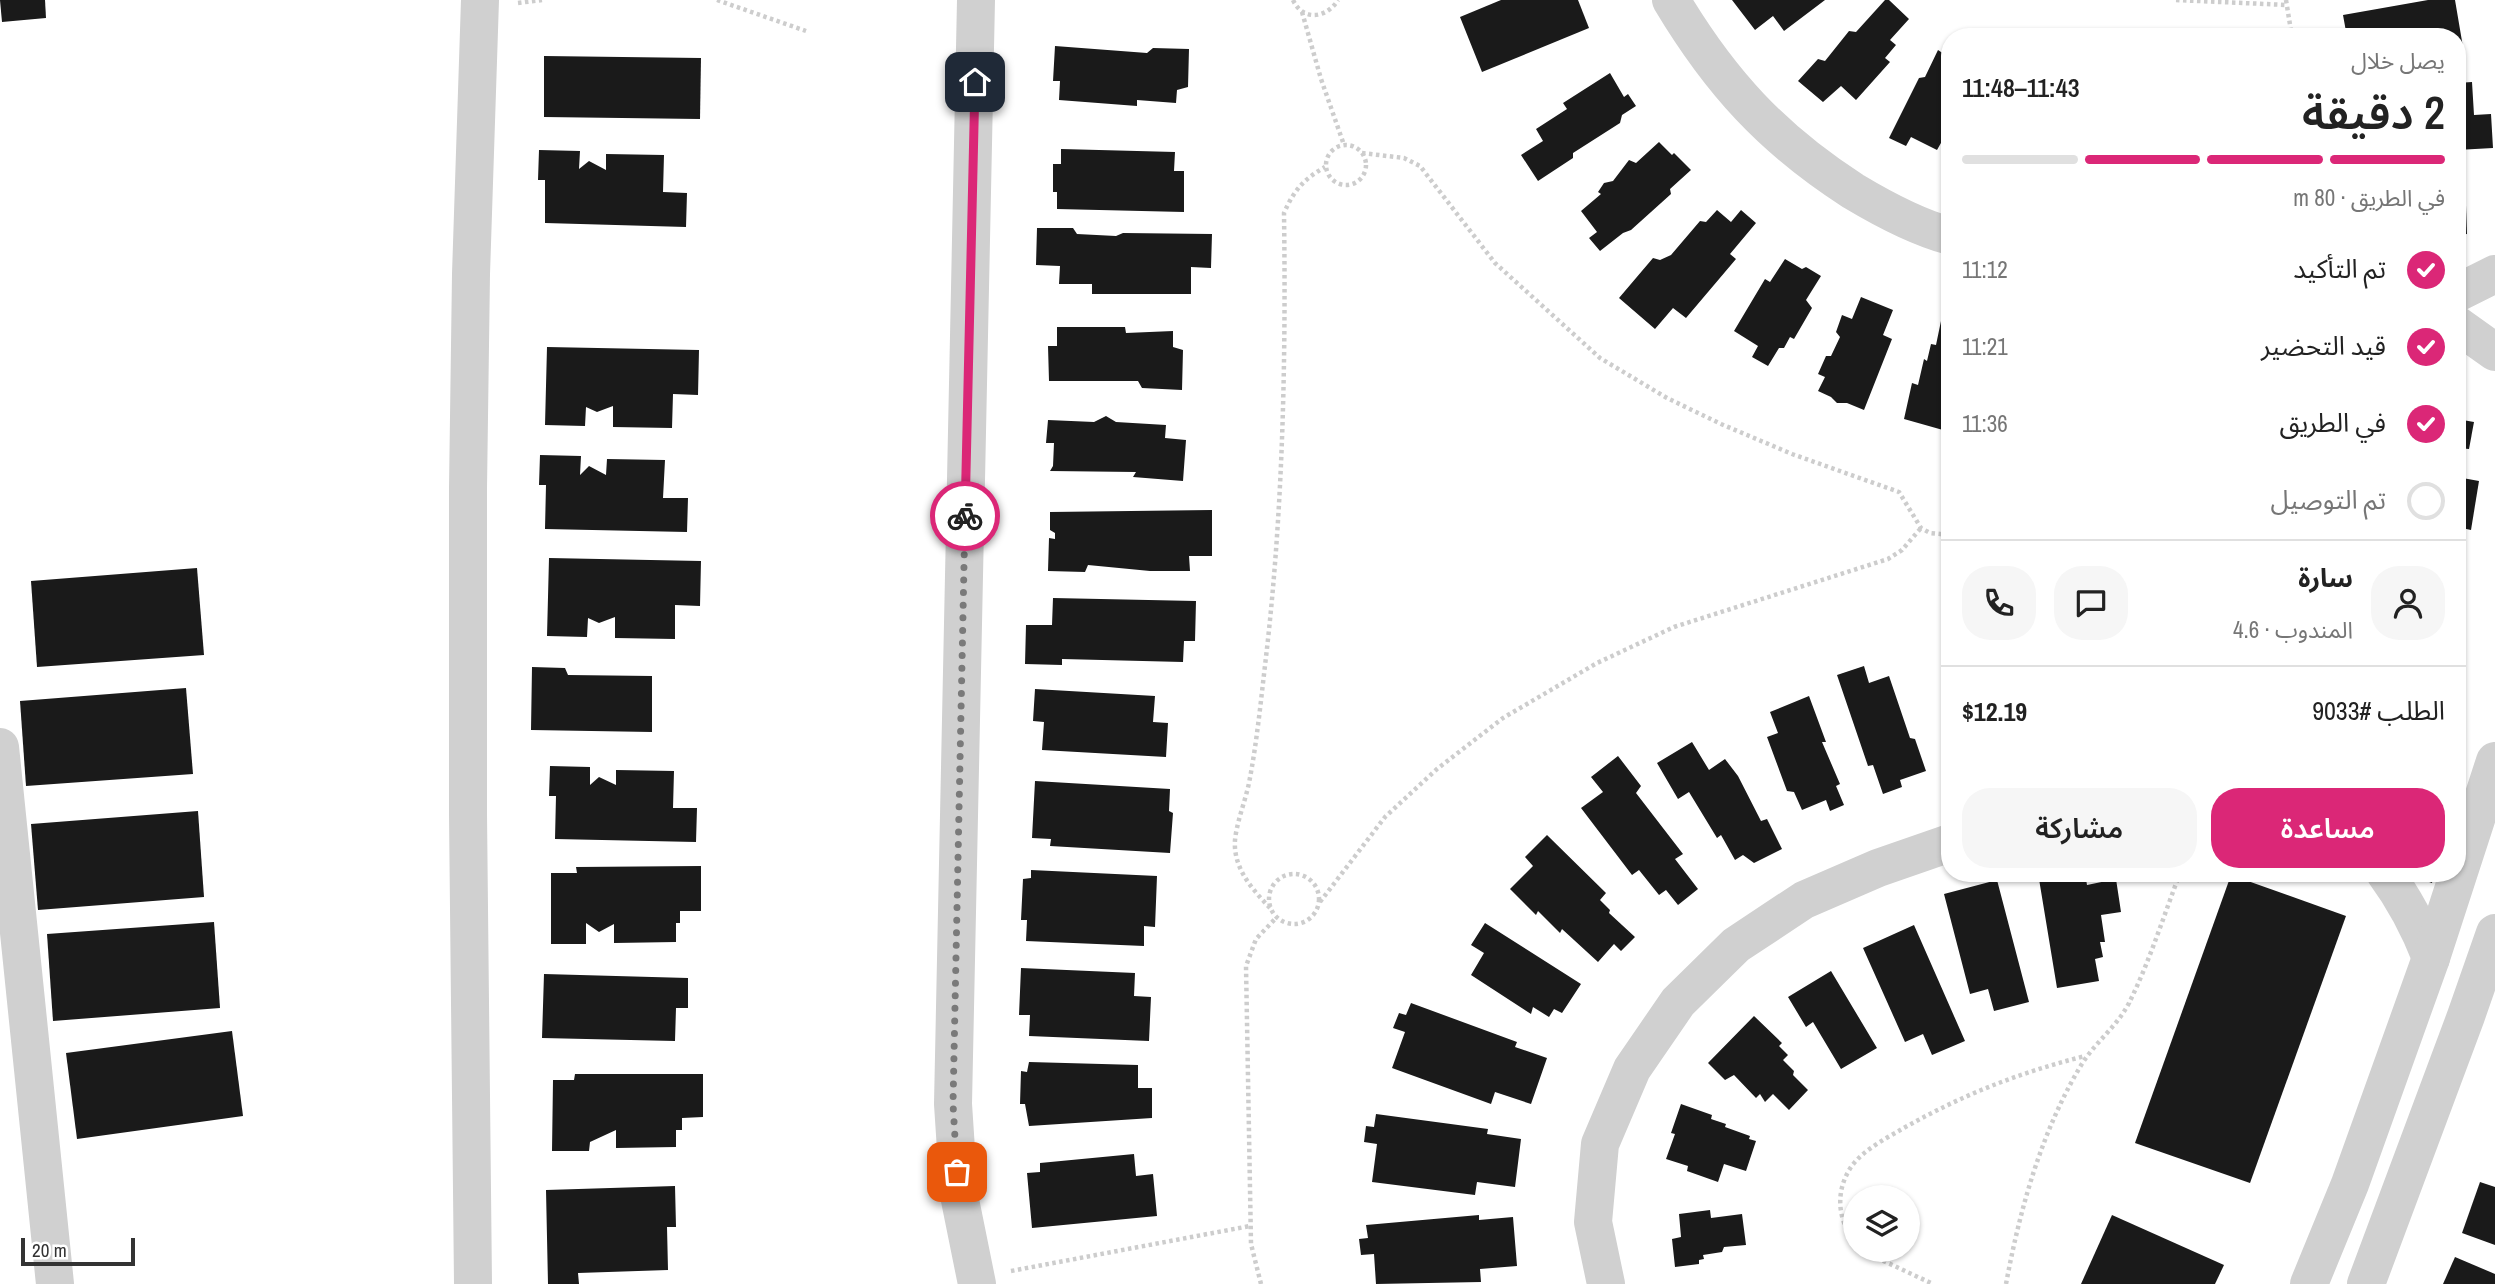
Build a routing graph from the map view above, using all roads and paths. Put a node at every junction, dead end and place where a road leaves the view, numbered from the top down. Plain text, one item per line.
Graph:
1 (480, 0) edge
2 (717, 0) edge
3 (976, 0) edge
4 (1293, 0) edge
5 (1338, 0) edge
6 (1671, 0) edge
7 (2176, 0) edge
8 (2286, 3) edge
9 (1302, 12) junction
10 (2290, 28) edge
11 (806, 31) dead end
12 (1344, 145) junction
13 (1362, 153) junction
14 (1325, 167) junction
15 (1941, 234) edge
16 (2495, 274) edge
17 (2466, 288) edge
18 (2466, 331) edge
19 (2495, 352) edge
20 (1921, 528) junction
21 (1941, 534) edge
22 (0, 747) edge
23 (2493, 768) edge
24 (2466, 787) edge
25 (1941, 846) edge
26 (2466, 851) edge
27 (2176, 882) edge
28 (2392, 882) edge
29 (2456, 882) edge
30 (1320, 902) junction
31 (1270, 908) junction
32 (1276, 918) junction
33 (2495, 933) edge
34 (2431, 958) junction
35 (2086, 1056) junction
36 (2350, 1184) junction
37 (2396, 1203) junction
38 (1843, 1222) edge
39 (1250, 1226) junction
40 (1886, 1262) edge
41 (977, 1281) edge
42 (55, 1284) edge
43 (473, 1284) edge
44 (1261, 1284) edge
45 (1606, 1284) edge
46 (1933, 1284) edge
47 (2006, 1284) edge
48 (2309, 1284) edge
49 (2366, 1284) edge

1 - 43 street
2 - 11 path
3 - 41 street
4 - 9 path
5 - 9 path
6 - 15 street
7 - 8 path
8 - 10 path
9 - 12 path
12 - 13 path
12 - 14 path
13 - 14 path
13 - 20 path
14 - 31 path
16 - 17 street
18 - 19 street
20 - 21 path
20 - 30 path
22 - 42 street
23 - 24 street
23 - 26 street
25 - 45 street
27 - 35 path
28 - 34 street
29 - 34 street
30 - 31 path
30 - 32 path
31 - 32 path
32 - 39 path
33 - 37 street
34 - 36 street
35 - 38 path
35 - 47 path
36 - 37 street
36 - 48 street
37 - 49 street
39 - 41 path
39 - 44 path
40 - 46 path

